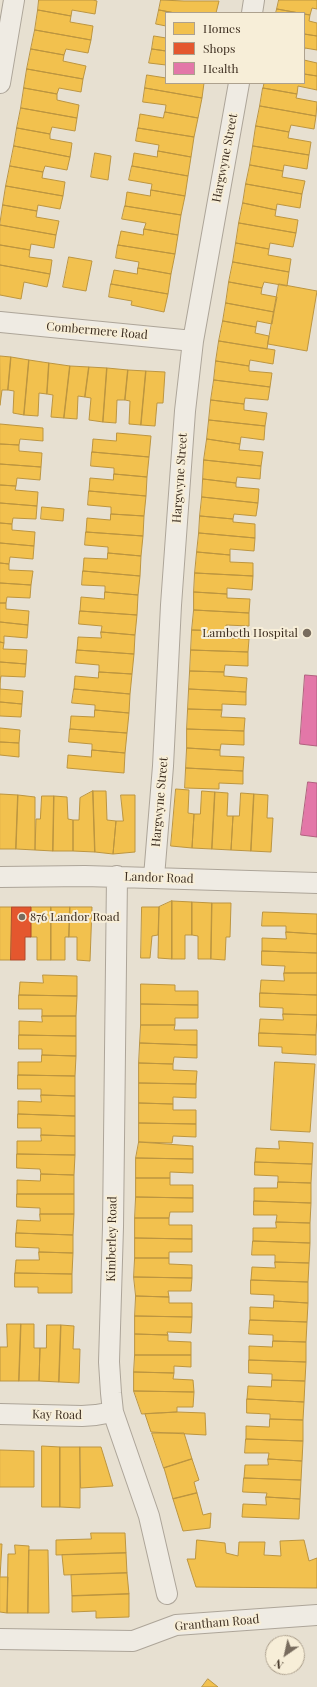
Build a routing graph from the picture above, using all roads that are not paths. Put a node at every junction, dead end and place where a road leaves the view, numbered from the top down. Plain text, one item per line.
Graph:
1 (14, 0) edge
2 (254, 0) edge
3 (252, 12) edge
4 (0, 83) edge
5 (239, 84) edge
6 (0, 322) edge
7 (193, 341) junction
8 (117, 876) junction
9 (0, 877) edge
10 (154, 877) junction
11 (317, 883) edge
12 (113, 1412) junction
13 (0, 1414) edge
14 (167, 1594) dead end
15 (317, 1615) edge
16 (0, 1639) edge

1 - 4 street
2 - 3 street
5 - 7 street, Hargwyne Street
6 - 7 street, Combermere Road
7 - 10 street, Hargwyne Street
8 - 9 street, Landor Road
8 - 10 street, Landor Road
8 - 12 street, Kimberley Road
10 - 11 street, Landor Road
12 - 13 street, Kay Road
12 - 14 street, Kimberley Road
15 - 16 street, Grantham Road

